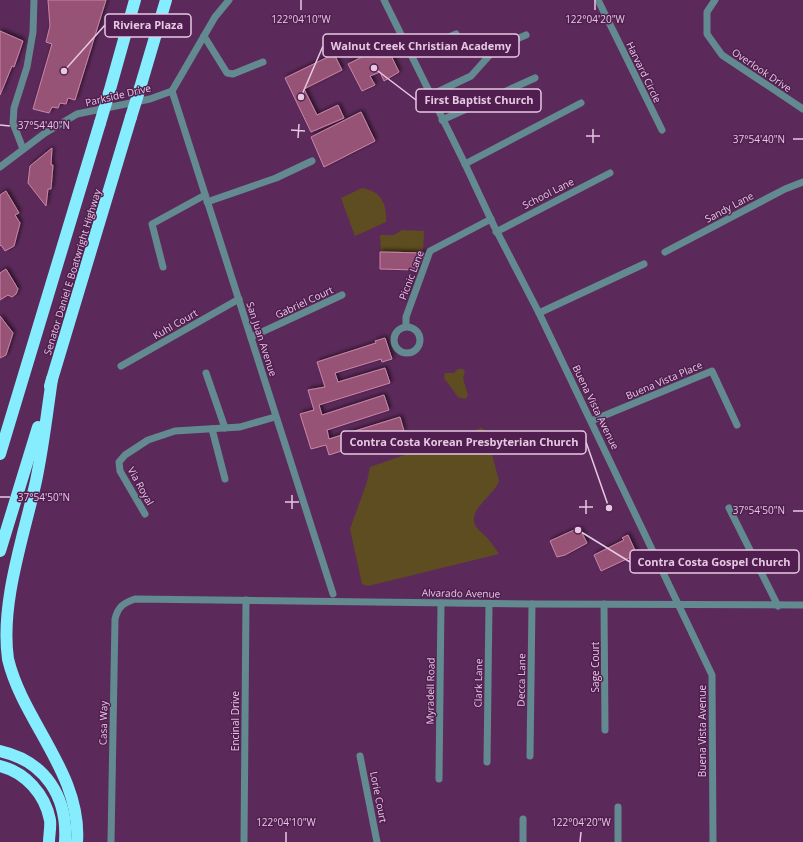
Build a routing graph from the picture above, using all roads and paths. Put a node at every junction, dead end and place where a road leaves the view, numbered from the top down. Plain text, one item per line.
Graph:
1 (34, 0) edge
2 (135, 0) edge
3 (166, 0) edge
4 (229, 0) edge
5 (384, 0) edge
6 (598, 0) edge
7 (716, 0) edge
8 (456, 34) dead end
9 (526, 35) dead end
10 (204, 36) junction
11 (410, 54) junction
12 (263, 62) dead end
13 (534, 78) dead end
14 (172, 91) junction
15 (431, 95) junction
16 (581, 103) dead end
17 (803, 109) edge
18 (442, 120) junction
19 (662, 130) dead end
20 (23, 149) junction
21 (312, 161) dead end
22 (465, 164) junction
23 (0, 167) edge
24 (610, 173) dead end
25 (803, 182) edge
26 (206, 199) junction
27 (490, 219) junction
28 (496, 232) junction
29 (664, 252) dead end
30 (644, 264) dead end
31 (162, 267) dead end
32 (342, 295) dead end
33 (238, 299) junction
34 (539, 313) junction
35 (406, 326) dead end
36 (251, 337) junction
37 (121, 366) dead end
38 (206, 373) dead end
39 (52, 379) junction
40 (275, 417) junction
41 (591, 421) junction
42 (737, 425) dead end
43 (212, 428) junction
44 (225, 428) junction
45 (0, 454) edge
46 (225, 480) dead end
47 (729, 508) dead end
48 (145, 514) dead end
49 (0, 551) edge
50 (333, 594) dead end
51 (246, 600) junction
52 (441, 603) junction
53 (489, 604) junction
54 (532, 604) junction
55 (604, 604) junction
56 (121, 606) joint
57 (680, 606) junction
58 (778, 606) junction
59 (803, 606) edge
60 (605, 730) dead end
61 (0, 751) edge
62 (360, 756) dead end
63 (530, 756) dead end
64 (487, 762) dead end
65 (0, 766) edge
66 (439, 779) dead end
67 (618, 807) dead end
68 (523, 818) dead end
69 (49, 842) edge
70 (65, 842) edge
71 (77, 842) edge
72 (111, 842) edge
73 (244, 842) edge
74 (377, 842) edge
75 (523, 842) edge
76 (618, 842) edge
77 (713, 842) edge

1 - 20 street
2 - 45 highway, Senator Daniel E Boatwright Highway, bridge
3 - 39 highway, Senator Daniel E Boatwright Highway, bridge
4 - 10 street
5 - 11 street, Buena Vista Avenue
6 - 19 street, Harvard Circle
7 - 17 street, Overlook Drive
8 - 11 street
9 - 15 street
10 - 12 street
10 - 14 street
11 - 15 street, Buena Vista Avenue
13 - 18 street
14 - 20 street, Parkside Drive
14 - 26 street, San Juan Avenue
15 - 18 street, Buena Vista Avenue
16 - 22 street
18 - 22 street, Buena Vista Avenue
20 - 23 street, Parkside Drive
21 - 26 street
22 - 27 street, Buena Vista Avenue
24 - 28 street, School Lane
25 - 29 street, Sandy Lane
26 - 31 street
26 - 33 street, San Juan Avenue
27 - 28 street, Buena Vista Avenue
27 - 35 street, Picnic Lane
28 - 34 street, Buena Vista Avenue
30 - 34 street
32 - 36 street, Gabriel Court
33 - 36 street, San Juan Avenue
33 - 37 street, Kuhl Court
34 - 41 street, Buena Vista Avenue
36 - 40 street, San Juan Avenue
38 - 44 street
39 - 49 highway, Senator Daniel E Boatwright Highway
39 - 71 highway
40 - 44 street, Via Royal
40 - 50 street, San Juan Avenue
41 - 42 street, Buena Vista Place
41 - 57 street, Buena Vista Avenue
43 - 44 street, Via Royal
43 - 46 street
43 - 48 street, Via Royal
47 - 58 street
51 - 52 street, Alvarado Avenue
51 - 56 street, Alvarado Avenue
51 - 73 street, Encinal Drive
52 - 53 street, Alvarado Avenue
52 - 66 street, Myradell Road
53 - 54 street, Alvarado Avenue
53 - 64 street, Clark Lane
54 - 55 street, Alvarado Avenue
54 - 63 street, Decca Lane
55 - 57 street, Alvarado Avenue
55 - 60 street, Sage Court
56 - 72 street, Casa Way
57 - 58 street, Alvarado Avenue
57 - 77 street, Buena Vista Avenue
58 - 59 street, Alvarado Avenue
61 - 70 highway
62 - 74 street, Lorie Court
65 - 69 highway
67 - 76 street
68 - 75 street

